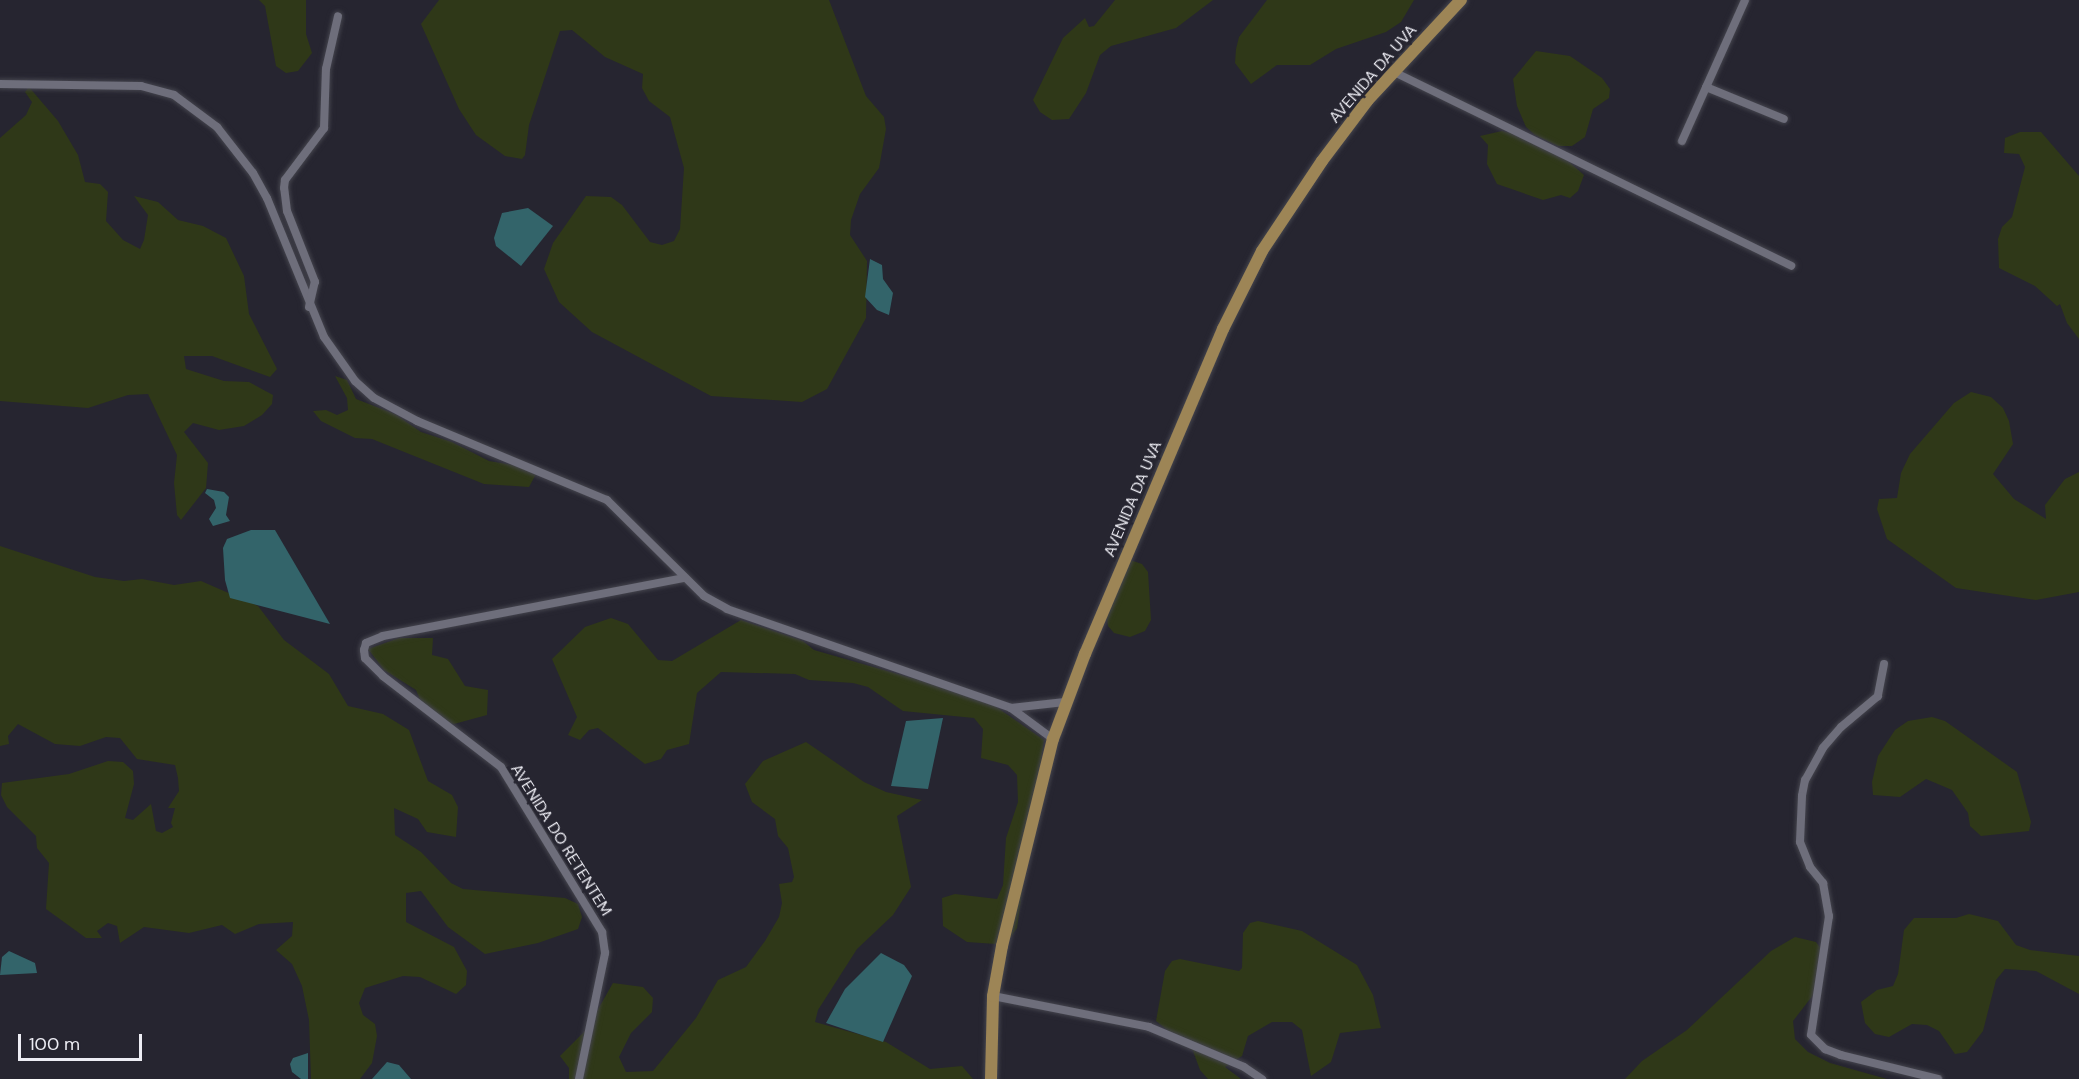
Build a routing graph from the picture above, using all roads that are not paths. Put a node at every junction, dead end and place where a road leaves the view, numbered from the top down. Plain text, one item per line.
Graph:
1 (1461, 0) edge
2 (1745, 0) edge
3 (338, 16) dead end
4 (1394, 72) junction
5 (0, 84) edge
6 (1706, 87) junction
7 (1785, 119) dead end
8 (1682, 141) dead end
9 (1791, 266) dead end
10 (309, 308) junction
11 (684, 578) junction
12 (1884, 664) dead end
13 (1065, 702) junction
14 (1011, 708) junction
15 (1053, 739) junction
16 (993, 996) junction
17 (579, 1079) edge
18 (991, 1079) edge
19 (1262, 1079) edge
20 (1938, 1079) edge

1 - 4 main road, AVENIDA DA UVA
2 - 6 street
3 - 10 street
4 - 9 street
4 - 13 main road, AVENIDA DA UVA
5 - 10 street
6 - 7 street
6 - 8 street
10 - 11 street
11 - 14 street
11 - 17 street, AVENIDA DO RETENTEM
12 - 20 street
13 - 14 street
13 - 15 main road, AVENIDA DA UVA
14 - 15 street
15 - 16 main road, AVENIDA DA UVA
16 - 18 main road, AVENIDA DA UVA
16 - 19 street

